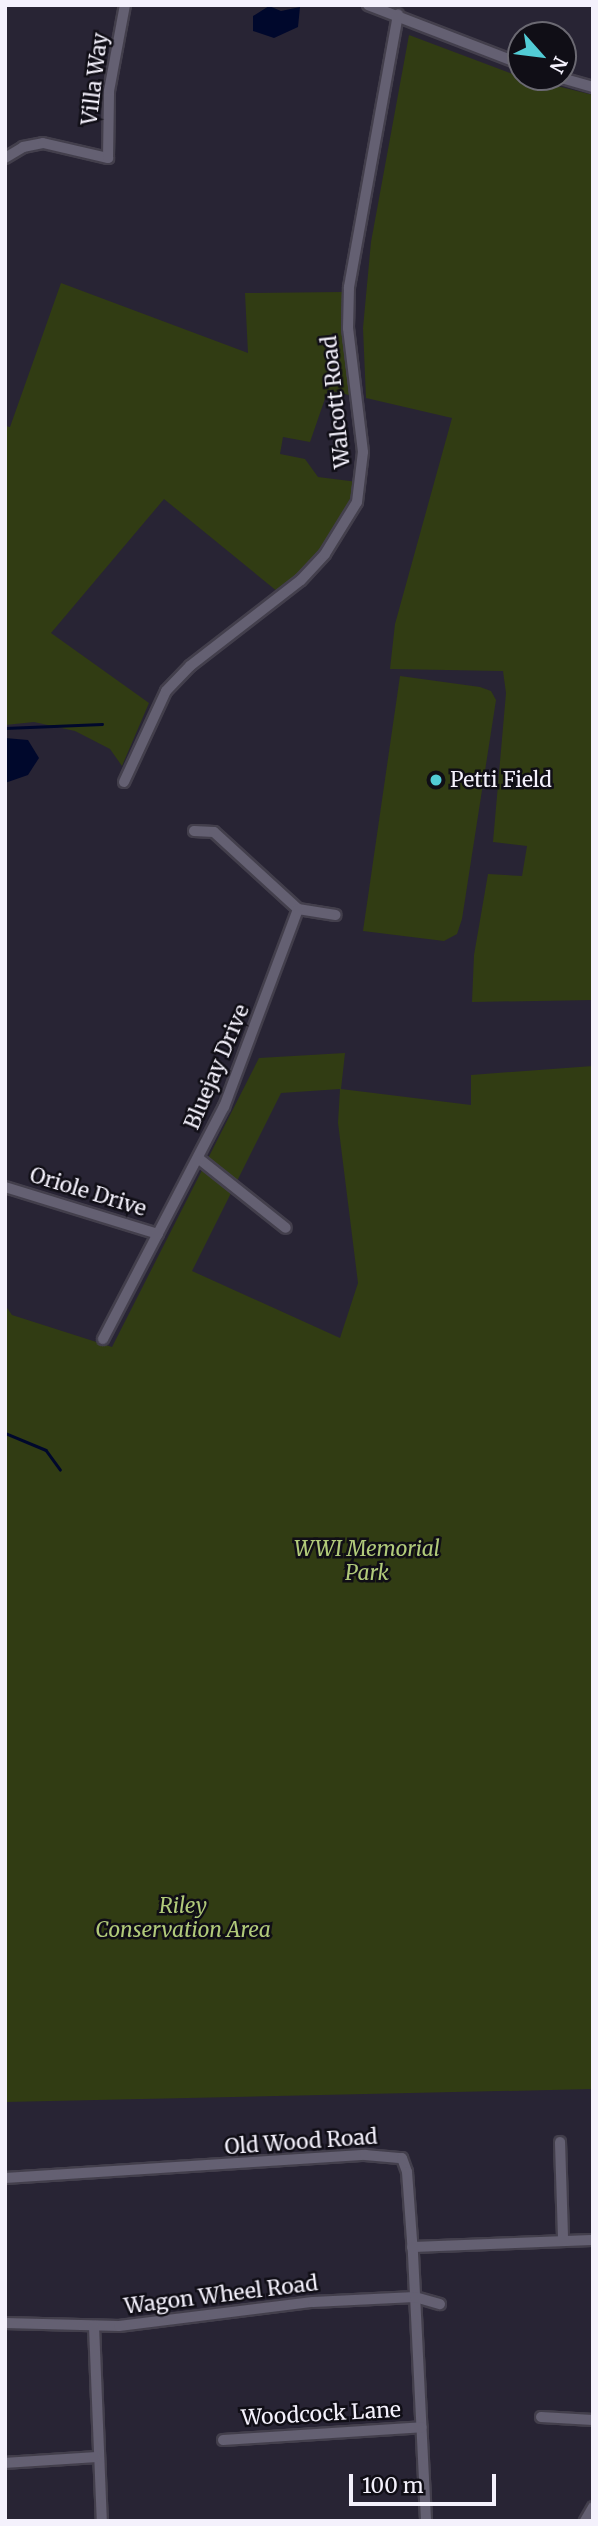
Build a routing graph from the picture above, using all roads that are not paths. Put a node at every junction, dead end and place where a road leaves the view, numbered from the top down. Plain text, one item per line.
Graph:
1 (125, 5) edge
2 (368, 5) edge
3 (398, 14) junction
4 (507, 58) edge
5 (5, 158) edge
6 (124, 782) dead end
7 (194, 831) dead end
8 (298, 909) junction
9 (337, 915) dead end
10 (198, 1157) junction
11 (5, 1187) edge
12 (286, 1228) dead end
13 (158, 1234) junction
14 (103, 1339) dead end
15 (560, 2142) dead end
16 (5, 2178) edge
17 (563, 2239) junction
18 (593, 2240) edge
19 (412, 2247) junction
20 (415, 2297) junction
21 (440, 2304) dead end
22 (5, 2322) edge
23 (94, 2326) junction
24 (541, 2417) dead end
25 (593, 2420) edge
26 (422, 2427) junction
27 (223, 2440) dead end
28 (96, 2457) junction
29 (5, 2463) edge
30 (593, 2507) edge
31 (102, 2521) edge
32 (426, 2521) edge
33 (585, 2521) edge

1 - 5 street, Villa Way
2 - 3 street
3 - 4 street
3 - 6 street, Walcott Road
7 - 8 street
8 - 9 street
8 - 10 street, Bluejay Drive
10 - 12 street
10 - 13 street, Bluejay Drive
11 - 13 street, Oriole Drive
13 - 14 street, Bluejay Drive
15 - 17 street
16 - 19 street, Old Wood Road
17 - 18 street
17 - 19 street
19 - 20 street, Old Wood Road
20 - 21 street, Wagon Wheel Road
20 - 23 street, Wagon Wheel Road
20 - 26 street, Old Wood Road
22 - 23 street, Wagon Wheel Road
23 - 28 street
24 - 25 street
26 - 27 street, Woodcock Lane
26 - 32 street, Old Wood Road
28 - 29 street
28 - 31 street
30 - 33 street

